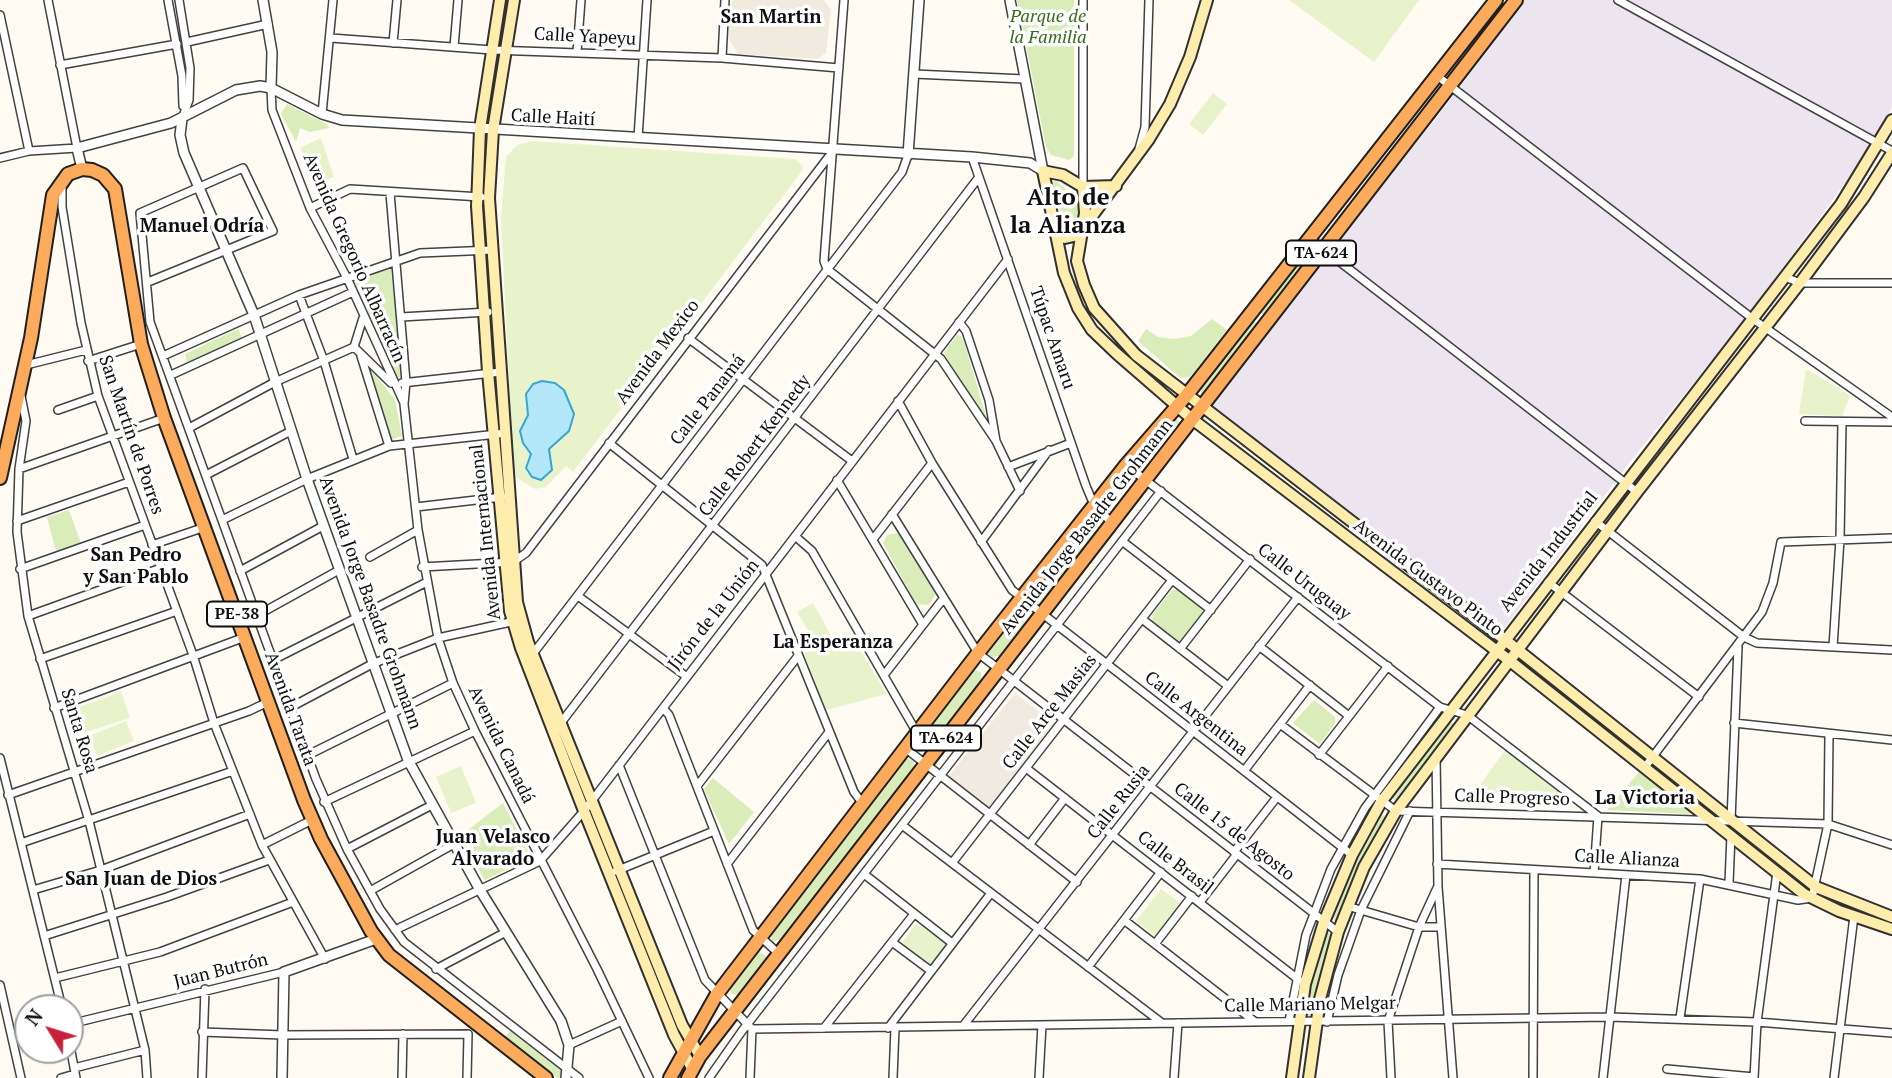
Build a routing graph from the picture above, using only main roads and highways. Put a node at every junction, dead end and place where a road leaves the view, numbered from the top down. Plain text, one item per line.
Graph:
1 (500, 0) edge
2 (514, 0) edge
3 (1207, 0) edge
4 (1496, 0) edge
5 (1516, 0) edge
6 (1892, 120) edge
7 (1892, 152) edge
8 (1116, 186) junction
9 (1083, 187) junction
10 (483, 197) junction
11 (1055, 230) junction
12 (1081, 232) junction
13 (1813, 240) junction
14 (1825, 250) junction
15 (1252, 311) junction
16 (1267, 323) junction
17 (1186, 396) junction
18 (1692, 396) junction
19 (1175, 405) junction
20 (1704, 406) junction
21 (1201, 407) junction
22 (1192, 419) junction
23 (0, 478) edge
24 (505, 497) junction
25 (1504, 639) junction
26 (1495, 650) junction
27 (1518, 651) junction
28 (1510, 661) junction
29 (557, 726) junction
30 (1648, 763) junction
31 (614, 872) junction
32 (1814, 893) junction
33 (1892, 917) edge
34 (1892, 929) edge
35 (689, 1040) junction
36 (683, 1052) junction
37 (700, 1056) junction
38 (693, 1075) edge
39 (546, 1078) edge
40 (670, 1078) edge
41 (1292, 1078) edge
42 (1309, 1078) edge

1 - 10 main road, Avenida Internacional
2 - 10 main road, Avenida Internacional
3 - 8 main road
4 - 15 highway, Avenida Jorge Basadre Grohmann / TA-624
5 - 16 highway, Avenida Jorge Basadre Grohmann / TA-624
6 - 13 main road, Avenida Industrial
7 - 14 main road, Avenida Industrial
8 - 9 main road
8 - 12 main road
9 - 11 main road, Avenida Gustavo Pinto
9 - 12 main road, Avenida Gustavo Pinto
10 - 24 main road, Avenida Internacional
10 - 24 main road, Avenida Internacional
11 - 12 main road
11 - 19 main road, Avenida Gustavo Pinto
12 - 17 main road, Avenida Gustavo Pinto
13 - 14 main road
13 - 18 main road, Avenida Industrial
14 - 20 main road, Avenida Industrial
15 - 16 highway
15 - 17 highway, Avenida Jorge Basadre Grohmann / TA-624
16 - 21 highway, Avenida Jorge Basadre Grohmann / TA-624
17 - 19 highway, Avenida Jorge Basadre Grohmann / TA-624
17 - 21 main road, Avenida Gustavo Pinto
18 - 20 main road
18 - 25 main road, Avenida Industrial
19 - 22 main road, Avenida Gustavo Pinto
19 - 35 highway, Avenida Jorge Basadre Grohmann / TA-624
20 - 27 main road, Avenida Industrial
21 - 22 highway, Avenida Jorge Basadre Grohmann / TA-624
21 - 25 main road, Avenida Gustavo Pinto
22 - 26 main road, Avenida Gustavo Pinto
22 - 37 highway, Avenida Jorge Basadre Grohmann / TA-624
23 - 39 highway, Avenida Tarata / PE-38
24 - 29 main road, Avenida Internacional
25 - 26 main road, Avenida Industrial
25 - 27 main road, Avenida Gustavo Pinto
26 - 28 main road, Avenida Gustavo Pinto
26 - 41 main road, Avenida Industrial
27 - 28 main road, Avenida Industrial
27 - 30 main road, Avenida Gustavo Pinto
28 - 30 main road, Avenida Gustavo Pinto
28 - 42 main road, Avenida Industrial
29 - 31 main road, Avenida Internacional
29 - 31 main road, Avenida Internacional
30 - 32 main road, Avenida Gustavo Pinto
30 - 32 main road, Avenida Gustavo Pinto
31 - 35 main road, Avenida Internacional
31 - 36 main road, Avenida Internacional
32 - 33 main road, Avenida Gustavo Pinto
32 - 34 main road, Avenida Gustavo Pinto
35 - 36 highway, Avenida Jorge Basadre Grohmann / TA-624
35 - 37 main road, Avenida Internacional
36 - 38 main road, Avenida Internacional
36 - 40 highway, Avenida Jorge Basadre Grohmann / TA-624
37 - 38 highway, Avenida Jorge Basadre Grohmann / TA-624

